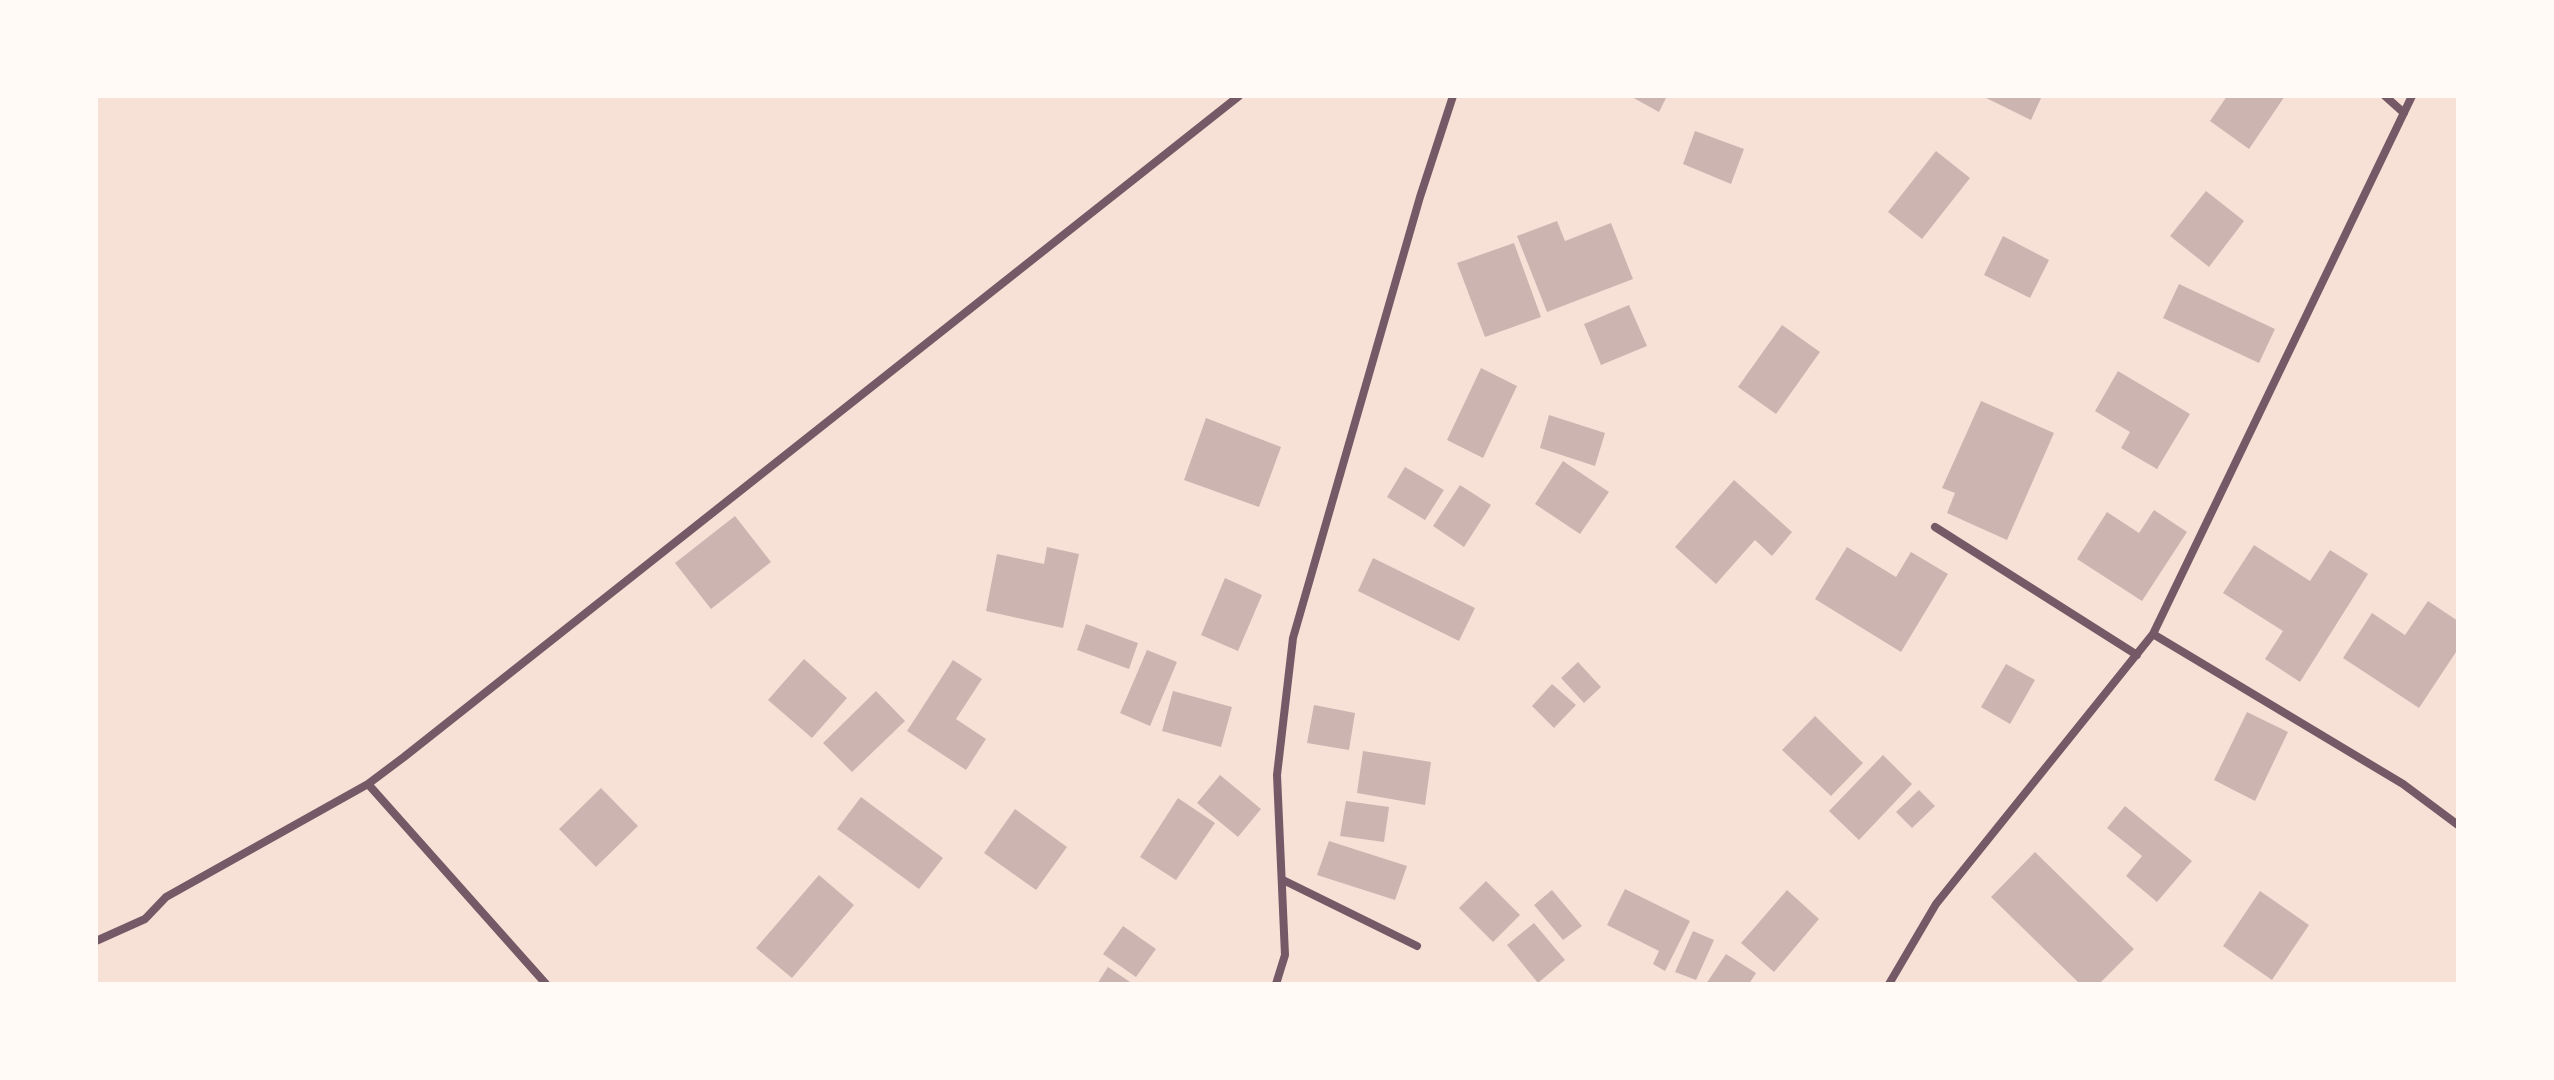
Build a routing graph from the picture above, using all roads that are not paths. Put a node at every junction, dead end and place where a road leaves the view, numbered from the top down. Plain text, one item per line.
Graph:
1 (1239, 96) edge
2 (1453, 96) edge
3 (2385, 96) edge
4 (2412, 96) edge
5 (2404, 113) junction
6 (1935, 527) dead end
7 (2153, 634) junction
8 (2137, 655) junction
9 (368, 784) junction
10 (2458, 825) edge
11 (1283, 880) junction
12 (96, 941) edge
13 (1417, 946) dead end
14 (546, 984) edge
15 (1276, 984) edge
16 (1889, 984) edge

1 - 9 street
2 - 11 street
3 - 5 street
4 - 5 street
5 - 7 street
6 - 8 street
7 - 8 street
7 - 10 street
8 - 16 street
9 - 12 street
9 - 14 street
11 - 13 street
11 - 15 street

